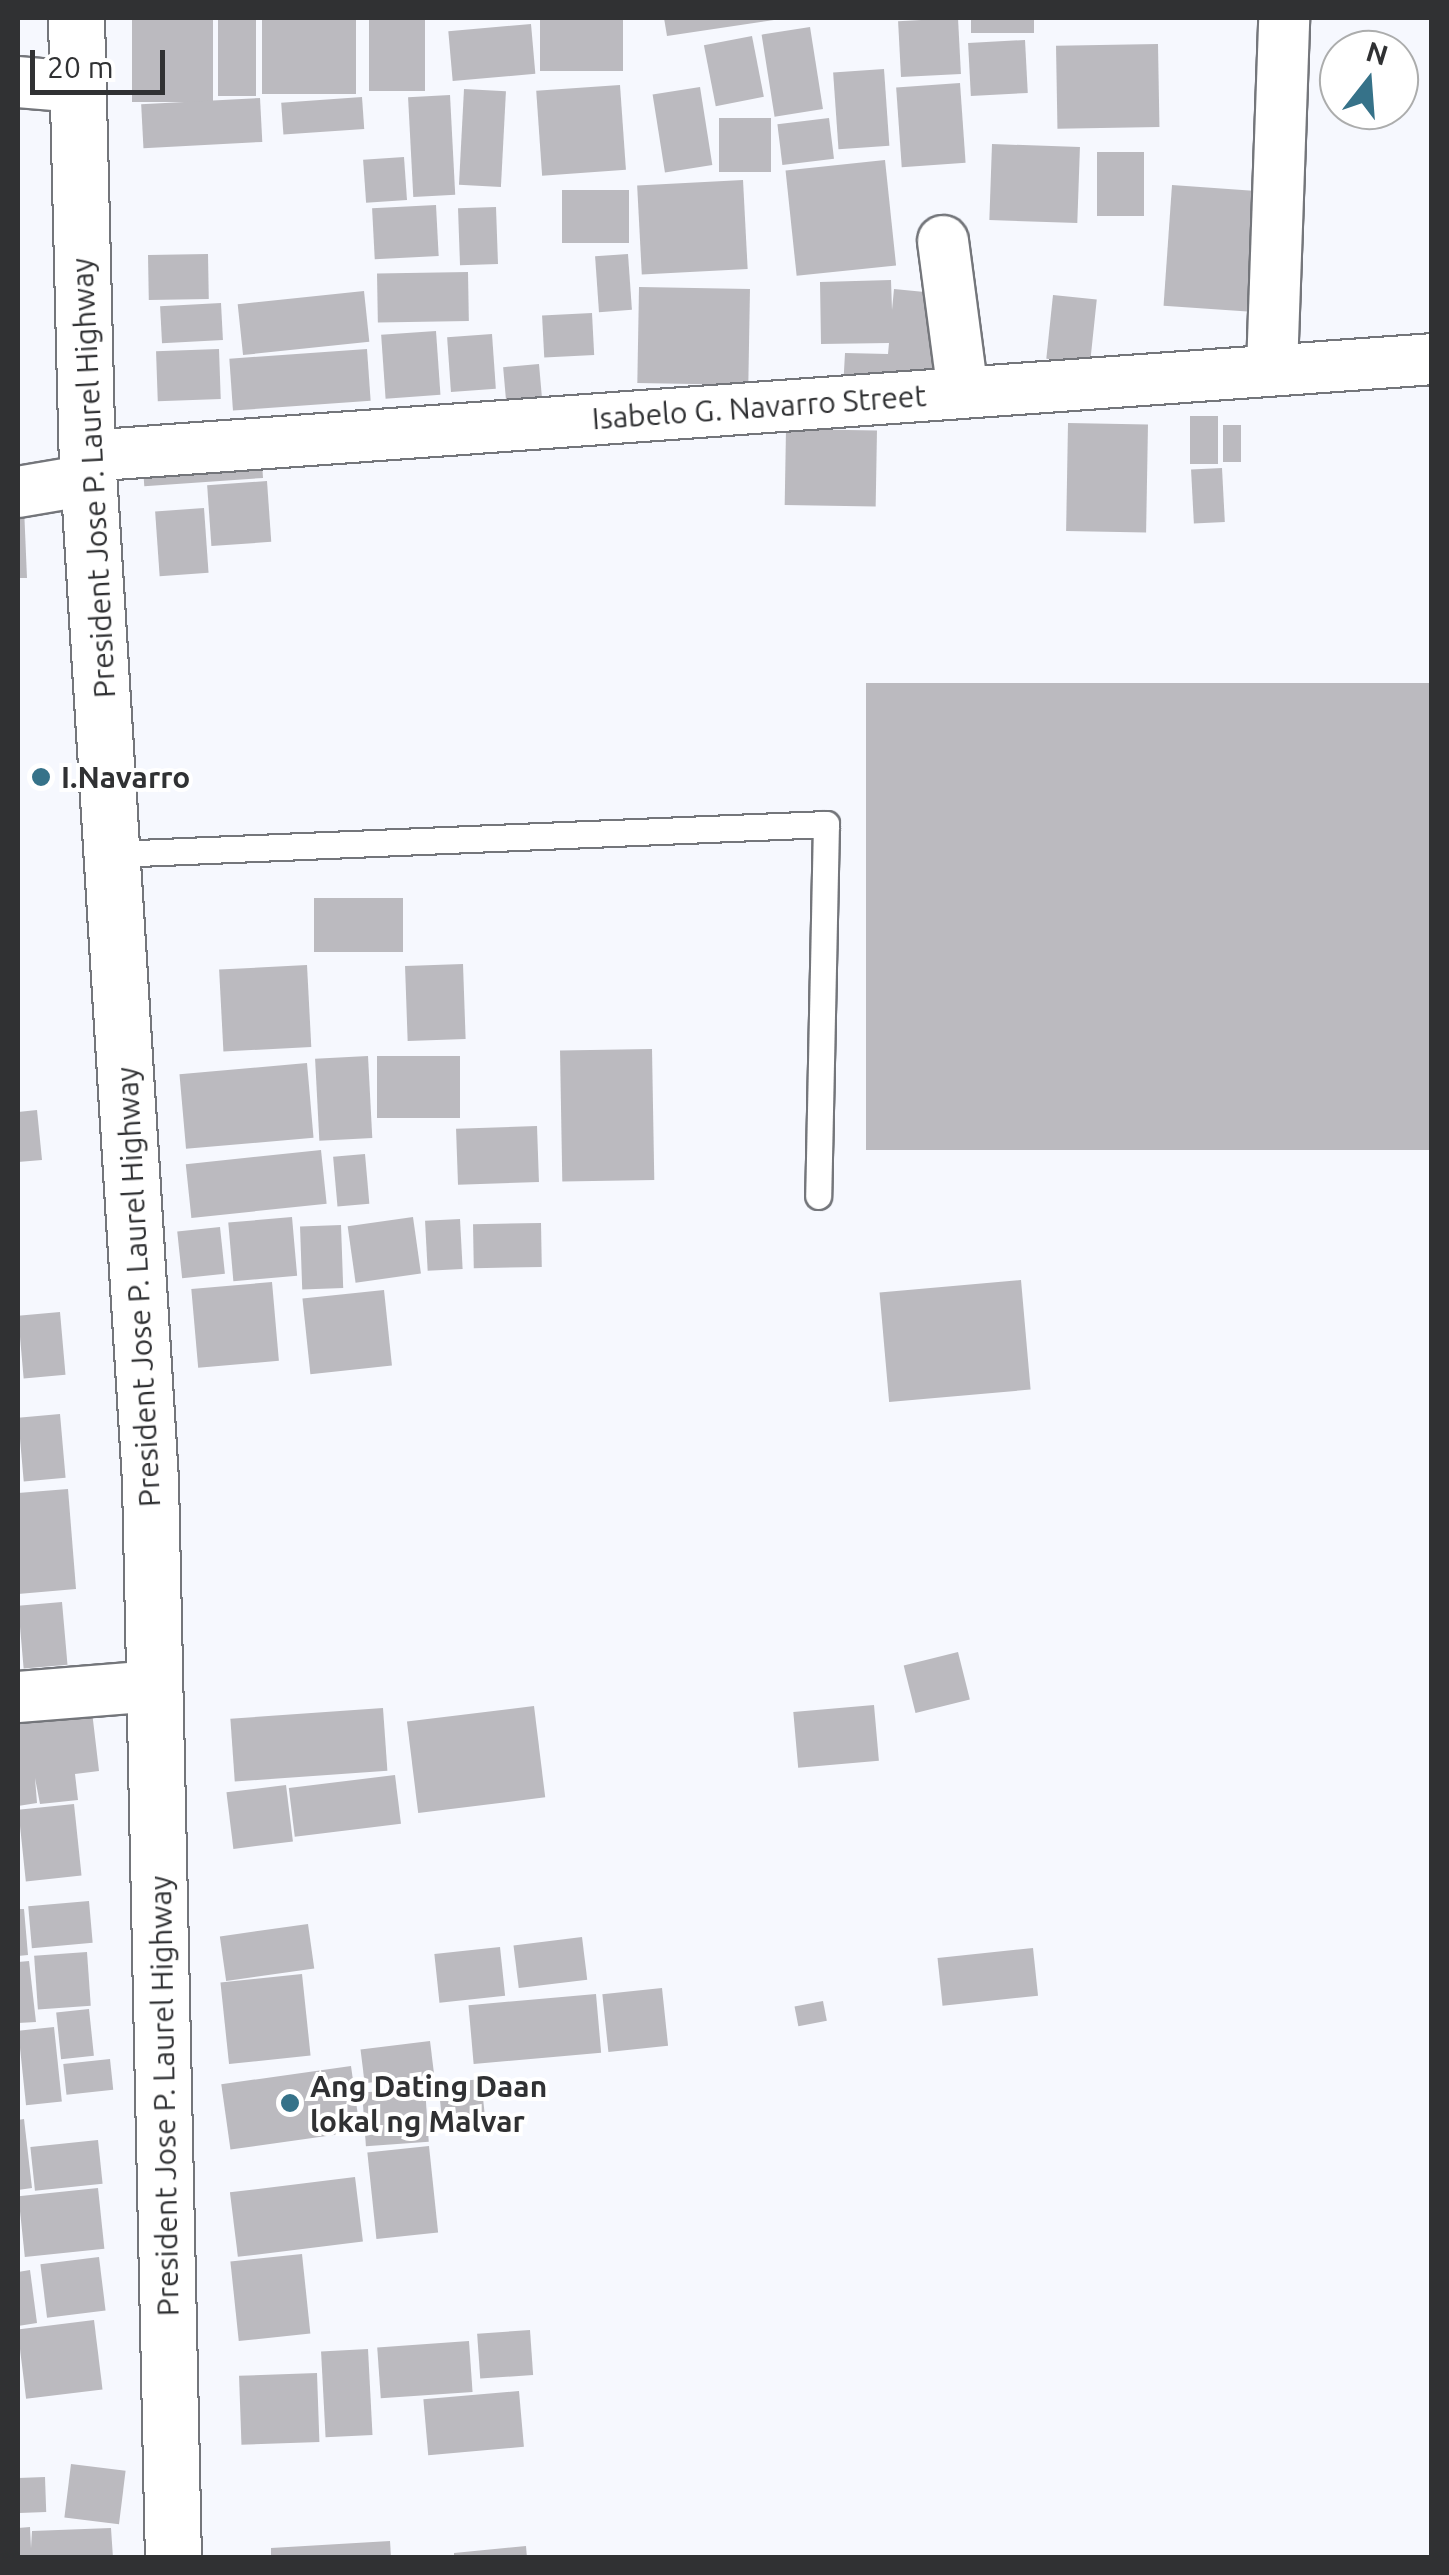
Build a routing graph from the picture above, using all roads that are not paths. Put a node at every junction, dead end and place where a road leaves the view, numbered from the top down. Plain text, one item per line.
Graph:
1 (76, 18) edge
2 (1284, 18) edge
3 (18, 82) edge
4 (78, 87) junction
5 (943, 241) dead end
6 (1422, 359) edge
7 (1272, 370) junction
8 (962, 392) junction
9 (88, 468) junction
10 (18, 492) edge
11 (114, 854) junction
12 (818, 1196) dead end
13 (155, 1686) junction
14 (18, 1697) edge
15 (173, 2558) edge

1 - 4 highway, President Jose P. Laurel Highway
2 - 7 street
3 - 4 street
4 - 9 highway, President Jose P. Laurel Highway
5 - 8 street
6 - 7 street, Isabelo G. Navarro Street
7 - 8 street, Isabelo G. Navarro Street
8 - 9 street, Isabelo G. Navarro Street
9 - 10 street, Isabelo G. Navarro Street
9 - 11 highway, President Jose P. Laurel Highway
11 - 12 lane
11 - 13 highway, President Jose P. Laurel Highway
13 - 14 street
13 - 15 highway, President Jose P. Laurel Highway

